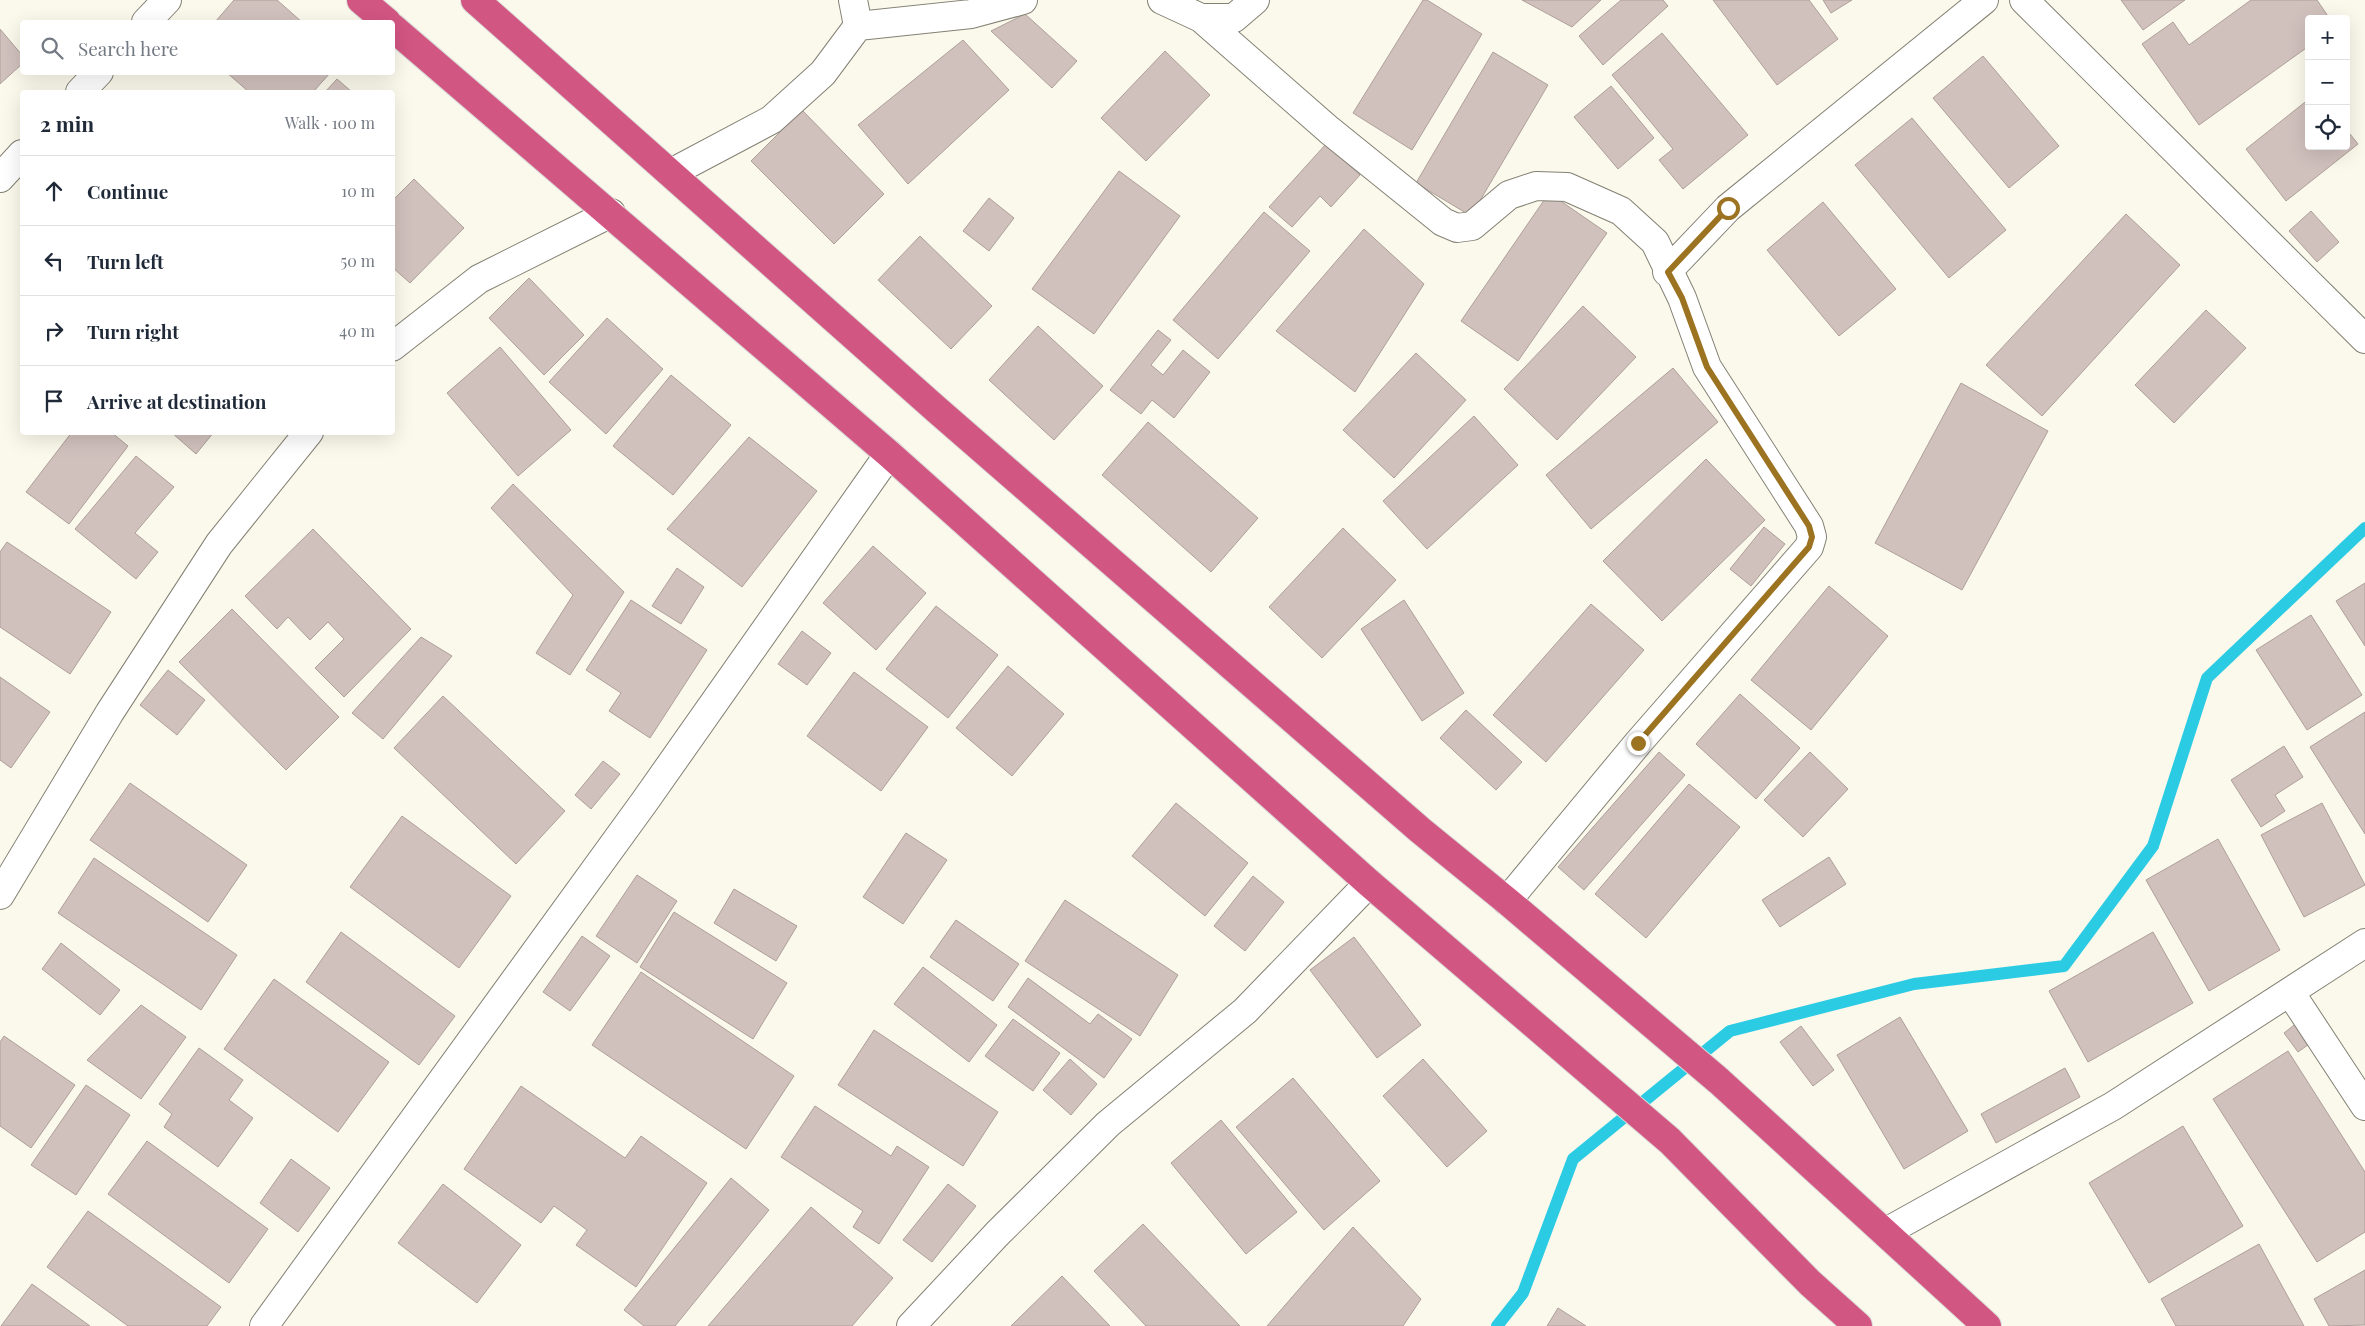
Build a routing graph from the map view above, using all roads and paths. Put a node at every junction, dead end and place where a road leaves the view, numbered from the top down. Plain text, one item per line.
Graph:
1 (167, 0) edge
2 (361, 0) edge
3 (475, 0) edge
4 (1023, 0) edge
5 (1162, 0) edge
6 (1255, 0) edge
7 (1984, 0) edge
8 (2024, 0) edge
9 (856, 13) edge
10 (1201, 18) junction
11 (148, 20) edge
12 (385, 20) edge
13 (395, 30) edge
14 (96, 75) edge
15 (82, 90) edge
16 (20, 156) edge
17 (671, 173) junction
18 (0, 178) edge
19 (611, 213) junction
20 (1668, 272) junction
21 (2356, 330) edge
22 (395, 344) edge
23 (307, 435) edge
24 (889, 454) junction
25 (1370, 883) junction
26 (0, 895) edge
27 (1506, 901) junction
28 (2365, 943) edge
29 (2290, 992) junction
30 (2365, 1106) edge
31 (1886, 1232) junction
32 (264, 1326) edge
33 (911, 1326) edge
34 (1858, 1326) edge
35 (1987, 1326) edge

1 - 11 street
2 - 12 highway
3 - 17 highway
4 - 9 street
5 - 10 street
6 - 10 street
7 - 20 street
8 - 21 street
9 - 17 street
10 - 20 street
13 - 19 highway
14 - 15 street
16 - 18 street
17 - 27 highway
19 - 22 street
19 - 24 highway
20 - 27 street
23 - 26 street
24 - 25 highway
24 - 32 street
25 - 33 street
25 - 34 highway
27 - 31 highway
28 - 29 street
29 - 30 street
29 - 31 street
31 - 35 highway

